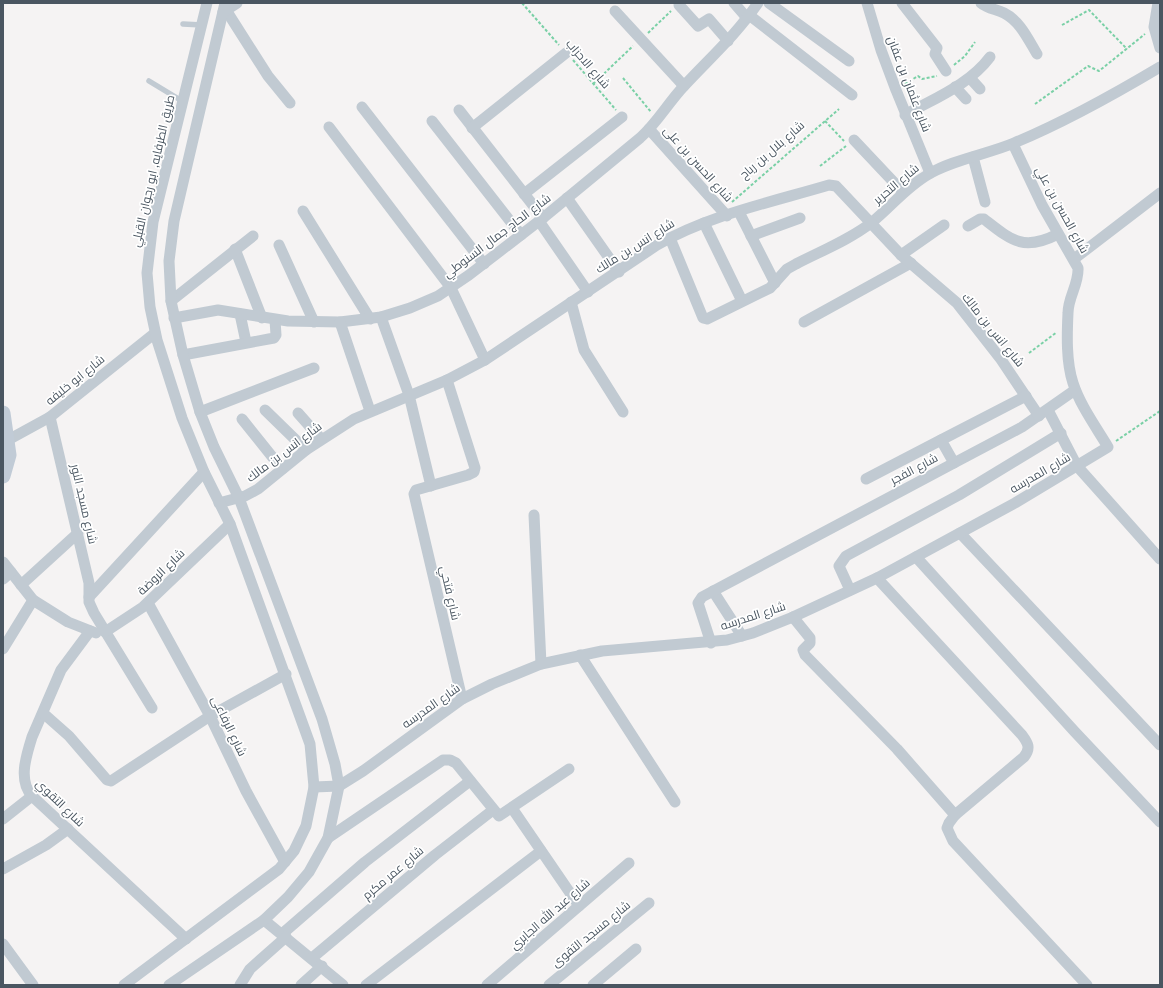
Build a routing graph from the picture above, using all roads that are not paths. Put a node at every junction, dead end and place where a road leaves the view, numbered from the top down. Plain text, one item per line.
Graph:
1 (207, 3) edge
2 (237, 3) edge
3 (734, 3) edge
4 (758, 3) edge
5 (769, 3) edge
6 (867, 3) edge
7 (902, 3) edge
8 (981, 3) edge
9 (1158, 3) edge
10 (679, 4) dead end
11 (225, 8) edge
12 (615, 11) dead end
13 (748, 16) junction
14 (183, 24) dead end
15 (202, 25) junction
16 (728, 41) junction
17 (1160, 48) edge
18 (566, 53) road end
19 (1037, 54) dead end
20 (990, 57) dead end
21 (849, 61) dead end
22 (1160, 67) edge
23 (946, 71) dead end
24 (970, 78) junction
25 (149, 81) dead end
26 (684, 86) junction
27 (955, 87) junction
28 (980, 89) dead end
29 (852, 95) dead end
30 (966, 99) dead end
31 (182, 101) junction
32 (290, 103) dead end
33 (362, 107) dead end
34 (458, 110) dead end
35 (905, 114) junction
36 (622, 117) road end
37 (432, 121) dead end
38 (328, 127) dead end
39 (472, 128) junction
40 (649, 130) junction
41 (854, 140) dead end
42 (1013, 144) junction
43 (974, 157) junction
44 (930, 173) junction
45 (903, 192) junction
46 (1160, 193) edge
47 (524, 194) junction
48 (567, 198) junction
49 (985, 202) dead end
50 (303, 211) dead end
51 (738, 212) junction
52 (725, 213) junction
53 (800, 218) dead end
54 (541, 219) junction
55 (704, 223) junction
56 (871, 223) junction
57 (944, 225) dead end
58 (968, 226) dead end
59 (1058, 234) junction
60 (521, 235) junction
61 (253, 236) dead end
62 (751, 236) junction
63 (670, 238) junction
64 (279, 245) dead end
65 (235, 250) junction
66 (901, 255) junction
67 (1074, 259) junction
68 (911, 263) junction
69 (484, 264) junction
70 (619, 272) junction
71 (775, 283) junction
72 (451, 288) junction
73 (588, 292) junction
74 (171, 301) junction
75 (742, 301) junction
76 (571, 302) junction
77 (240, 314) junction
78 (174, 318) junction
79 (262, 318) junction
80 (376, 318) junction
81 (275, 320) junction
82 (314, 322) junction
83 (340, 322) junction
84 (804, 322) dead end
85 (155, 333) junction
86 (246, 342) junction
87 (183, 355) junction
88 (485, 360) junction
89 (314, 368) dead end
90 (447, 380) junction
91 (1075, 390) junction
92 (409, 396) junction
93 (1026, 396) junction
94 (264, 410) dead end
95 (370, 411) junction
96 (200, 412) junction
97 (623, 412) dead end
98 (3, 413) edge
99 (298, 413) dead end
100 (1044, 413) junction
101 (50, 417) junction
102 (242, 419) dead end
103 (1061, 433) junction
104 (321, 439) junction
105 (8, 440) junction
106 (941, 440) junction
107 (1108, 447) joint
108 (306, 450) junction
109 (954, 463) junction
110 (1077, 466) junction
111 (282, 469) junction
112 (204, 472) junction
113 (3, 476) edge
114 (866, 479) dead end
115 (431, 486) junction
116 (239, 498) junction
117 (219, 503) junction
118 (534, 515) dead end
119 (230, 524) junction
120 (960, 533) junction
121 (78, 534) junction
122 (916, 557) junction
123 (1160, 558) edge
124 (3, 562) edge
125 (7, 576) edge
126 (877, 578) junction
127 (21, 585) junction
128 (850, 590) junction
129 (713, 591) junction
130 (89, 597) junction
131 (33, 600) junction
132 (148, 602) junction
133 (793, 617) junction
134 (90, 631) junction
135 (106, 634) junction
136 (742, 636) junction
137 (711, 643) junction
138 (3, 650) edge
139 (580, 655) junction
140 (540, 664) junction
141 (286, 674) junction
142 (462, 699) junction
143 (152, 708) dead end
144 (43, 713) junction
145 (210, 716) junction
146 (1160, 745) edge
147 (569, 769) dead end
148 (470, 780) junction
149 (339, 786) junction
150 (314, 787) junction
151 (32, 796) junction
152 (675, 802) dead end
153 (512, 808) junction
154 (496, 813) junction
155 (955, 816) junction
156 (3, 819) edge
157 (1160, 822) edge
158 (68, 829) junction
159 (328, 838) junction
160 (541, 850) junction
161 (285, 862) junction
162 (629, 863) dead end
163 (3, 869) edge
164 (649, 903) dead end
165 (579, 906) junction
166 (264, 920) junction
167 (284, 936) junction
168 (186, 938) junction
169 (3, 944) edge
170 (636, 949) dead end
171 (312, 958) junction
172 (322, 966) junction
173 (33, 985) edge
174 (124, 985) edge
175 (168, 985) edge
176 (240, 985) edge
177 (301, 985) edge
178 (343, 985) edge
179 (366, 985) edge
180 (487, 985) edge
181 (549, 985) edge
182 (593, 985) edge
183 (1087, 985) edge

1 - 15 street, طريق الطرفايه, ابو رجوان القبلي
2 - 11 street
3 - 13 street
4 - 13 street, شارع الحاج جمال السنوطي
5 - 21 street
6 - 35 street, شارع عثمان بن عفان
7 - 23 street
8 - 19 street
9 - 17 street
10 - 16 street
11 - 32 street
11 - 74 street
12 - 26 street
13 - 16 street, شارع الحاج جمال السنوطي
13 - 29 street
14 - 15 lane
15 - 31 street, طريق الطرفايه, ابو رجوان القبلي
16 - 26 street, شارع الحاج جمال السنوطي
18 - 39 street
20 - 24 street
22 - 42 street, شارع التحرير
24 - 27 street
24 - 28 street
25 - 31 lane
26 - 40 street, شارع الحاج جمال السنوطي
27 - 30 street
27 - 35 street
31 - 85 street, طريق الطرفايه, ابو رجوان القبلي
33 - 69 street
34 - 39 street
35 - 44 street, شارع عثمان بن عفان
36 - 47 street
37 - 60 street
38 - 72 street
39 - 47 street
40 - 48 street, شارع الحاج جمال السنوطي
40 - 52 street, شارع الحسن بن على
41 - 45 street
42 - 43 street, شارع التحرير
42 - 59 street, شارع الحسن بن علي
43 - 44 street, شارع التحرير
43 - 49 street
44 - 45 street, شارع التحرير
45 - 56 street, شارع التحرير
46 - 67 street
47 - 54 street
48 - 54 street, شارع الحاج جمال السنوطي
48 - 70 street
50 - 80 street
51 - 52 street, شارع انس بن مالك
51 - 56 street, شارع انس بن مالك
51 - 62 street
52 - 55 street, شارع انس بن مالك
53 - 62 street
54 - 60 street, شارع الحاج جمال السنوطي
54 - 73 street
55 - 63 street, شارع انس بن مالك
55 - 75 street
56 - 66 street, شارع انس بن مالك
56 - 71 street, شارع التحرير
57 - 66 street
58 - 59 street
59 - 67 street, شارع الحسن بن علي
60 - 69 street, شارع الحاج جمال السنوطي
61 - 65 street
62 - 71 street
63 - 70 street, شارع انس بن مالك
63 - 75 street, شارع التحرير
64 - 82 street
65 - 74 street
65 - 79 street
66 - 68 street, شارع انس بن مالك
67 - 91 street, شارع الحسن بن علي
68 - 84 street
68 - 93 street, شارع انس بن مالك
69 - 72 street, شارع الحاج جمال السنوطي
70 - 73 street, شارع انس بن مالك
71 - 75 street, شارع التحرير
72 - 80 street, شارع الحاج جمال السنوطي
72 - 88 street
73 - 76 street, شارع انس بن مالك
74 - 78 street
76 - 88 street, شارع انس بن مالك
76 - 97 street
77 - 78 street, شارع الحاج جمال السنوطي
77 - 79 street, شارع الحاج جمال السنوطي
77 - 86 street
78 - 87 street
79 - 81 street, شارع الحاج جمال السنوطي
80 - 83 street, شارع الحاج جمال السنوطي
80 - 92 street
81 - 82 street, شارع الحاج جمال السنوطي
81 - 86 street
82 - 83 street, شارع الحاج جمال السنوطي
83 - 95 street
85 - 101 street, شارع ابو خليفه
85 - 112 street, طريق الطرفايه, ابو رجوان القبلي
86 - 87 street
87 - 96 street
88 - 90 street, شارع انس بن مالك
89 - 96 street
90 - 92 street, شارع انس بن مالك
90 - 115 street
91 - 100 street
91 - 107 street, شارع الحسن بن علي
92 - 95 street, شارع انس بن مالك
92 - 115 street
93 - 100 street, شارع انس بن مالك
93 - 106 street, شارع الفجر
94 - 108 street
95 - 104 street, شارع انس بن مالك
96 - 116 street
98 - 105 street
99 - 104 street
100 - 103 street, شارع انس بن مالك
100 - 109 street
101 - 105 street, شارع ابو خليفه
101 - 121 street, شارع مسجد النور
102 - 111 street
103 - 110 street, شارع انس بن مالك
103 - 128 street
104 - 108 street, شارع انس بن مالك
105 - 113 street
106 - 109 street, شارع الفجر
106 - 114 street
107 - 110 street, شارع المدرسه
108 - 111 street, شارع انس بن مالك
109 - 129 street, شارع الفجر
110 - 120 street, شارع المدرسه
110 - 123 street, شارع انس بن مالك
111 - 116 street, شارع انس بن مالك
112 - 117 street, طريق الطرفايه, ابو رجوان القبلي
112 - 130 street
115 - 142 street, شارع فتحي
116 - 117 street, شارع انس بن مالك
116 - 149 street
117 - 119 street, طريق الطرفايه, ابو رجوان القبلي
118 - 140 street
119 - 132 street, شارع الروضة
119 - 141 street, طريق الطرفايه, ابو رجوان القبلي
120 - 122 street, شارع المدرسه
120 - 146 street
121 - 127 street
121 - 130 street, شارع مسجد النور
122 - 126 street, شارع المدرسه
122 - 157 street
124 - 125 street
125 - 127 street
126 - 128 street, شارع المدرسه
126 - 155 street
127 - 131 street
128 - 133 street, شارع المدرسه
129 - 136 street
129 - 137 street, شارع الفجر
130 - 135 street, شارع مسجد النور
131 - 134 street
131 - 138 street
132 - 135 street, شارع الروضة
132 - 145 street, شارع الرفاعى
133 - 136 street, شارع المدرسه
133 - 155 street
134 - 135 street
134 - 144 street, شارع التقوي
135 - 143 street, شارع مسجد النور
136 - 137 street, شارع المدرسه
137 - 139 street, شارع المدرسه
139 - 140 street, شارع المدرسه
139 - 152 street
140 - 142 street, شارع المدرسه
141 - 145 street
141 - 150 street, طريق الطرفايه, ابو رجوان القبلي
142 - 149 street, شارع المدرسه
144 - 145 street
144 - 151 street, شارع التقوي
145 - 161 street, شارع الرفاعى
147 - 153 street, شارع عمر مكرم
148 - 154 street
148 - 159 street
148 - 167 street
149 - 150 street, شارع المدرسه
149 - 159 street
150 - 161 street, طريق الطرفايه, ابو رجوان القبلي
151 - 156 street
151 - 158 street, شارع التقوي
153 - 154 street, شارع عمر مكرم
153 - 160 street
154 - 171 street, شارع عمر مكرم
155 - 183 street
158 - 163 street
158 - 168 street, شارع التقوي
159 - 166 street
160 - 165 street
160 - 179 street
161 - 168 street, طريق الطرفايه, ابو رجوان القبلي
162 - 165 street, شارع عبد الله الجابري
164 - 181 street, شارع مسجد التقوى
165 - 180 street, شارع عبد الله الجابري
166 - 167 street
166 - 175 street
167 - 171 street
167 - 176 street
168 - 174 street, طريق الطرفايه, ابو رجوان القبلي
169 - 173 street
170 - 182 street
171 - 172 street
172 - 177 street
172 - 178 street

